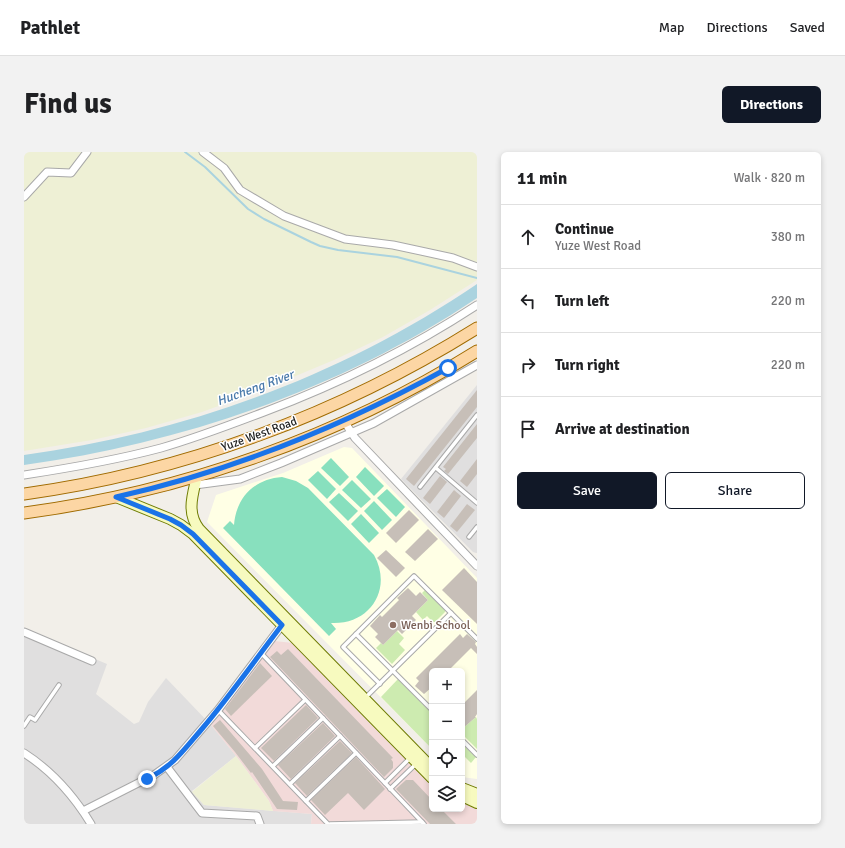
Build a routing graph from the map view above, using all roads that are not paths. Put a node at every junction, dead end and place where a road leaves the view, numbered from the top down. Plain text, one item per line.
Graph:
1 (87, 152) edge
2 (203, 152) edge
3 (24, 197) edge
4 (477, 267) edge
5 (477, 305) edge
6 (477, 328) edge
7 (477, 351) edge
8 (477, 365) edge
9 (477, 416) edge
10 (344, 421) junction
11 (350, 433) junction
12 (436, 468) junction
13 (24, 475) edge
14 (196, 481) junction
15 (420, 487) dead end
16 (24, 494) edge
17 (116, 497) junction
18 (477, 503) edge
19 (24, 514) edge
20 (477, 527) edge
21 (469, 537) dead end
22 (477, 566) edge
23 (451, 613) junction
24 (282, 625) junction
25 (24, 632) edge
26 (356, 634) junction
27 (477, 639) edge
28 (261, 653) junction
29 (92, 661) dead end
30 (393, 671) junction
31 (380, 684) junction
32 (59, 685) dead end
33 (365, 699) junction
34 (305, 700) junction
35 (429, 707) edge
36 (218, 710) junction
37 (323, 718) junction
38 (24, 726) edge
39 (340, 736) junction
40 (465, 743) edge
41 (255, 748) junction
42 (24, 753) edge
43 (356, 753) junction
44 (477, 754) edge
45 (414, 760) junction
46 (429, 765) edge
47 (273, 766) junction
48 (167, 767) junction
49 (430, 776) edge
50 (385, 783) junction
51 (290, 784) junction
52 (390, 789) junction
53 (465, 789) edge
54 (477, 794) edge
55 (465, 797) edge
56 (306, 801) junction
57 (477, 803) edge
58 (83, 811) junction
59 (423, 823) edge
60 (91, 824) edge
61 (260, 824) edge
62 (329, 824) edge

1 - 3 street
2 - 4 street
5 - 13 street
6 - 16 main road, Yuze West Road
7 - 10 main road, Yuze West Road
8 - 11 street
9 - 12 lane
10 - 11 street
10 - 14 main road, Yuze West Road
11 - 14 street
11 - 22 street
12 - 15 lane
12 - 18 lane
14 - 17 main road, Yuze West Road
14 - 33 street
17 - 19 main road, Yuze West Road
17 - 24 street
20 - 21 lane
23 - 26 lane
23 - 27 lane
23 - 30 lane
24 - 28 street
24 - 45 street
25 - 29 street
26 - 30 lane
26 - 31 lane
28 - 34 lane
28 - 36 street
30 - 31 lane
30 - 35 lane
31 - 33 lane
32 - 38 lane
33 - 46 street
34 - 37 lane
34 - 41 lane
36 - 41 lane
36 - 48 street
37 - 39 lane
37 - 47 lane
39 - 43 lane
39 - 51 lane
40 - 44 lane
41 - 47 lane
42 - 58 street
43 - 50 lane
43 - 56 lane
45 - 49 street
45 - 50 lane
45 - 52 lane
47 - 51 lane
48 - 58 street
48 - 61 street
50 - 52 lane
51 - 56 lane
52 - 59 lane
53 - 54 street
55 - 57 street
56 - 62 lane
58 - 60 street
59 - 62 lane

